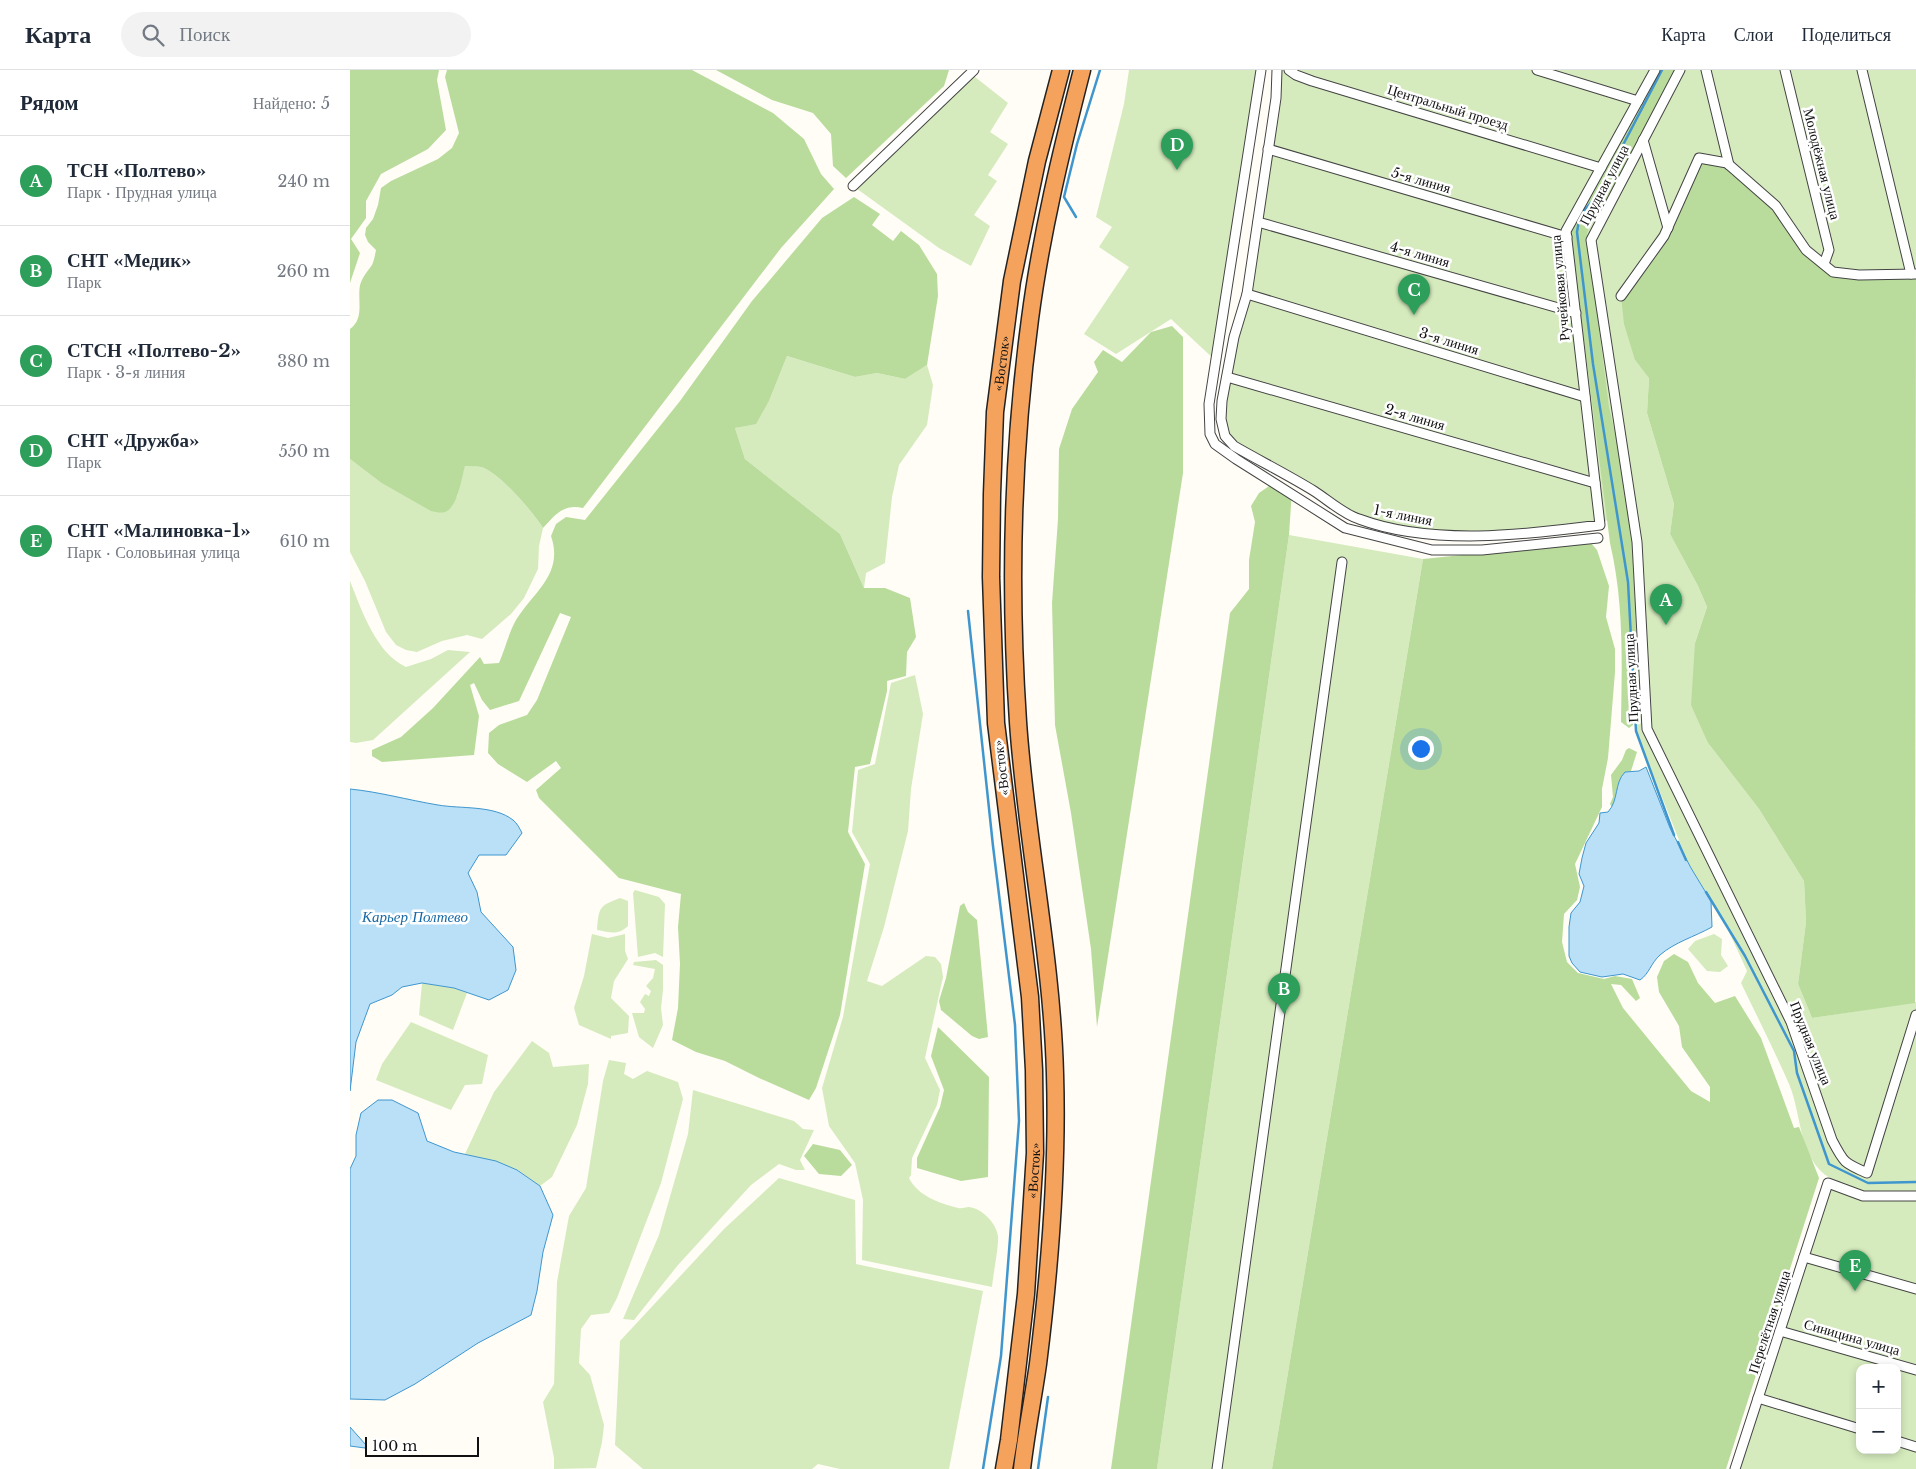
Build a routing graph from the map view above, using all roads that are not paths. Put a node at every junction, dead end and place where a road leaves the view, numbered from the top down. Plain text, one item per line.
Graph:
1 (974, 70) edge
2 (1061, 70) edge
3 (1082, 70) edge
4 (1261, 70) edge
5 (1277, 70) edge
6 (1289, 70) edge
7 (1537, 70) edge
8 (1655, 70) edge
9 (1680, 70) edge
10 (1706, 70) edge
11 (1785, 70) edge
12 (1862, 70) edge
13 (1638, 101) junction
14 (1643, 140) junction
15 (1268, 149) junction
16 (1730, 165) junction
17 (1601, 168) junction
18 (853, 186) dead end
19 (1258, 222) junction
20 (1668, 228) junction
21 (1567, 237) junction
22 (1824, 264) junction
23 (1913, 274) edge
24 (1247, 294) junction
25 (1621, 296) dead end
26 (1576, 313) junction
27 (1227, 377) junction
28 (1585, 397) junction
29 (1595, 483) junction
30 (1600, 526) joint
31 (1598, 538) dead end
32 (1342, 562) dead end
33 (1916, 1015) edge
34 (1916, 1196) edge
35 (1804, 1256) junction
36 (1916, 1289) edge
37 (1780, 1331) junction
38 (1916, 1370) edge
39 (1758, 1398) junction
40 (1856, 1428) edge
41 (1901, 1442) edge
42 (1916, 1447) edge
43 (1004, 1469) edge
44 (1022, 1469) edge
45 (1217, 1469) edge
46 (1735, 1469) edge

1 - 18 street
2 - 43 highway, «Восток»
3 - 44 highway, «Восток»
4 - 31 street
5 - 15 street, 1-я линия
6 - 17 street, Центральный проезд
7 - 13 street
8 - 13 street, Ручейковая улица
9 - 14 street, Прудная улица
10 - 16 street
11 - 22 street, Молодёжная улица
12 - 23 street
13 - 17 street, Ручейковая улица
14 - 20 street
14 - 33 street, Прудная улица
15 - 19 street, 1-я линия
15 - 21 street, 5-я линия
16 - 20 street
16 - 22 street
17 - 21 street, Ручейковая улица
19 - 24 street, 1-я линия
19 - 26 street, 4-я линия
20 - 25 street
21 - 26 street, Ручейковая улица
22 - 23 street
24 - 27 street, 1-я линия
24 - 28 street, 3-я линия
26 - 28 street, Ручейковая улица
27 - 29 street, 2-я линия
27 - 30 street, 1-я линия
28 - 29 street, Ручейковая улица
29 - 30 street, Ручейковая улица
32 - 45 street
34 - 35 street, Перелётная улица
35 - 36 street
35 - 37 street, Перелётная улица
37 - 38 street, Синицина улица
37 - 39 street, Перелётная улица
39 - 40 street
39 - 46 street, Перелётная улица
41 - 42 street

